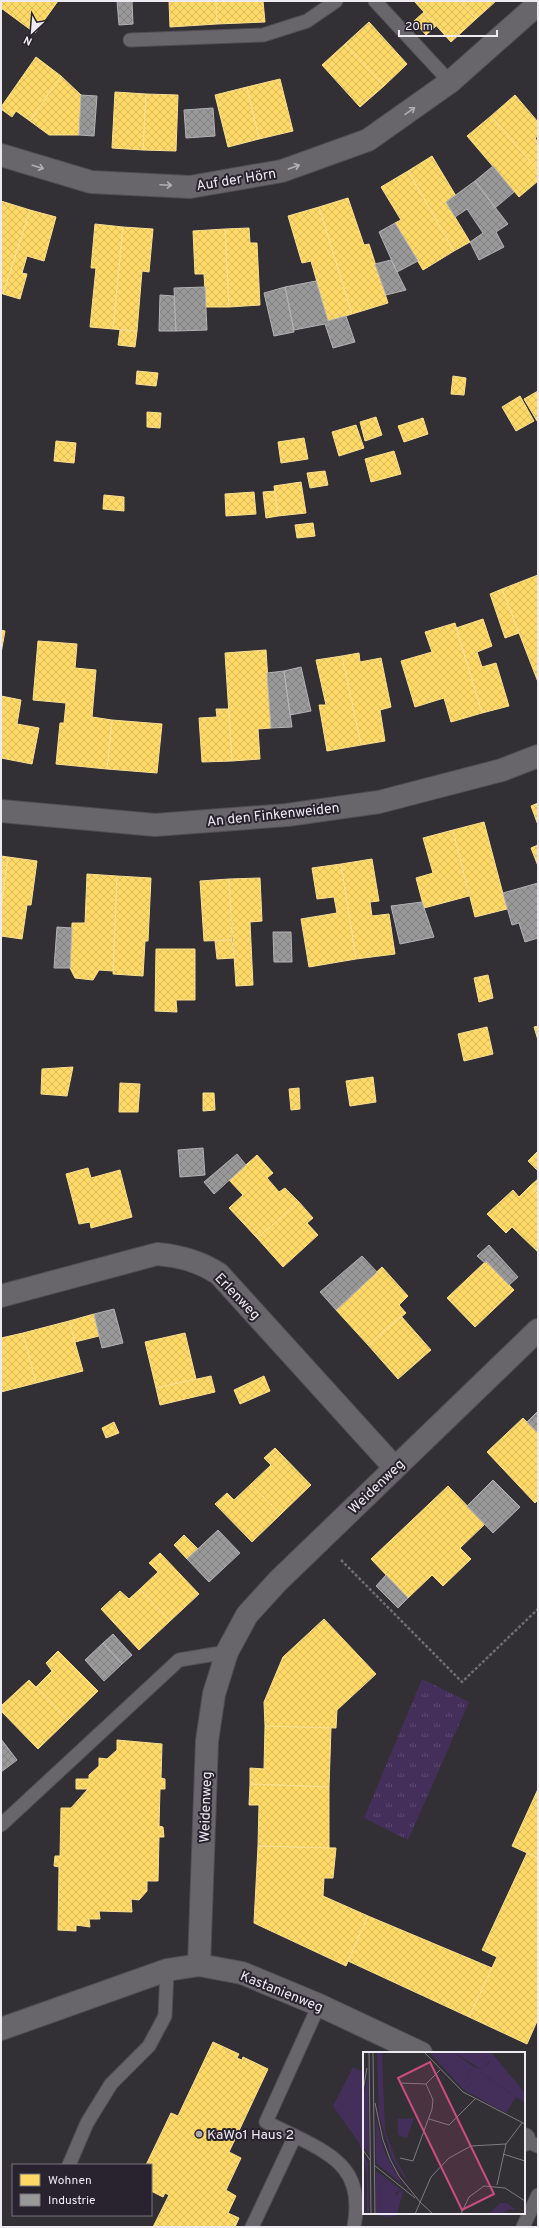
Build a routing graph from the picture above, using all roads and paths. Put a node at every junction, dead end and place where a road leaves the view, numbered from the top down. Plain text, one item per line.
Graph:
1 (336, 1) edge
2 (376, 1) edge
3 (538, 4) edge
4 (130, 40) dead end
5 (450, 82) junction
6 (1, 155) edge
7 (538, 756) edge
8 (1, 812) edge
9 (1, 1296) edge
10 (538, 1330) edge
11 (395, 1468) junction
12 (321, 1540) junction
13 (538, 1610) edge
14 (227, 1652) junction
15 (1, 1825) edge
16 (199, 1965) junction
17 (167, 1970) junction
18 (319, 2005) junction
19 (1, 2028) edge
20 (419, 2052) edge
21 (294, 2136) junction
22 (525, 2140) edge
23 (538, 2146) edge
24 (69, 2164) edge
25 (538, 2195) edge
26 (252, 2227) edge
27 (354, 2227) edge
28 (523, 2227) edge

1 - 4 lane
2 - 5 lane
3 - 5 street, Auf der Hörn
6 -> 5 street, Auf der Hörn
7 - 8 street, An den Finkenweiden
9 - 11 street, Erlenweg
10 - 11 street, Weidenweg
11 - 12 street, Weidenweg
12 - 13 path
12 - 14 street, Weidenweg
14 - 15 lane
14 - 16 street, Weidenweg
16 - 17 street, Kastanienweg
16 - 18 street, Kastanienweg
17 - 19 street, Kastanienweg
17 - 24 lane
18 - 20 street, Kastanienweg
18 - 21 lane
21 - 26 lane
21 - 27 lane
22 - 23 lane
25 - 28 lane

